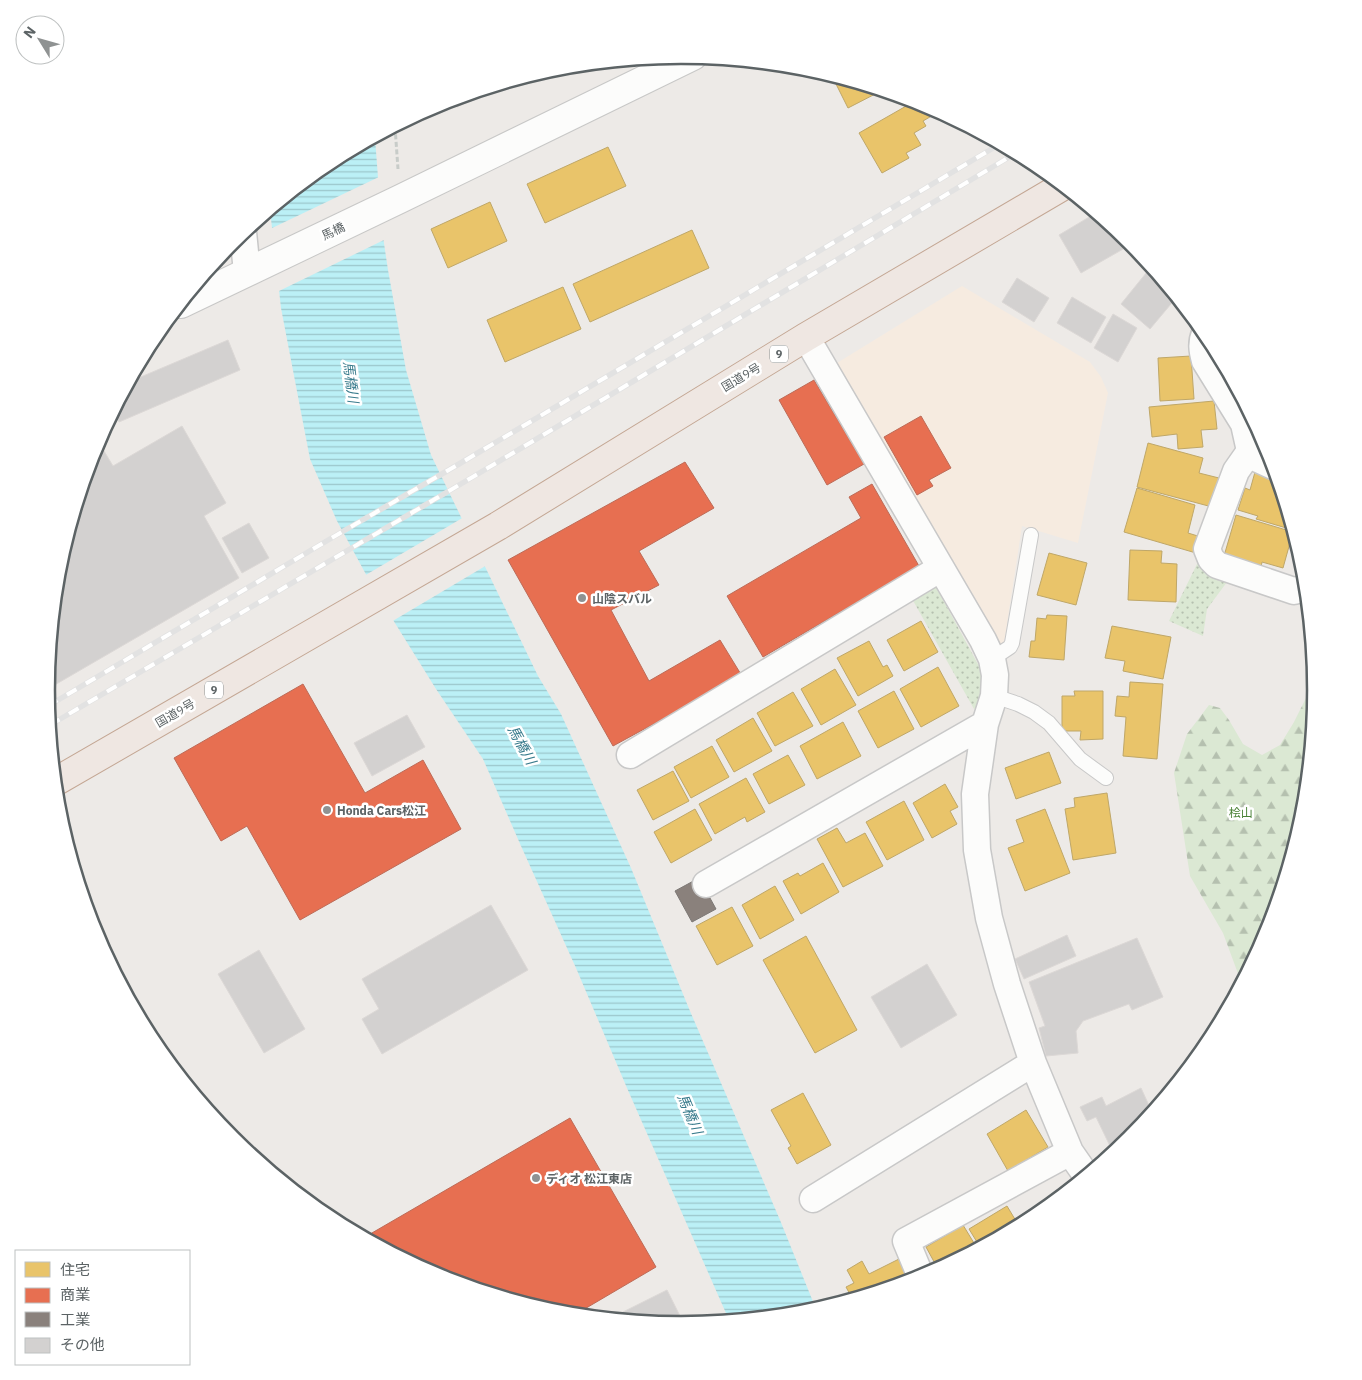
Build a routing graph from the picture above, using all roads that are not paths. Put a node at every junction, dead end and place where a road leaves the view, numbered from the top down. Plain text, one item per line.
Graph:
1 (676, 64) edge
2 (1057, 190) edge
3 (246, 240) edge
4 (256, 267) junction
5 (193, 298) edge
6 (806, 337) junction
7 (1202, 344) edge
8 (1250, 451) junction
9 (1263, 462) edge
10 (1031, 535) dead end
11 (941, 568) junction
12 (1299, 590) edge
13 (992, 659) junction
14 (994, 696) junction
15 (985, 724) junction
16 (630, 755) dead end
17 (61, 778) edge
18 (1106, 778) dead end
19 (706, 884) dead end
20 (1033, 1063) junction
21 (1070, 1152) junction
22 (1083, 1170) edge
23 (813, 1199) dead end
24 (918, 1269) edge

1 - 4 street, 馬橋
2 - 6 highway, 国道9号 / 9
3 - 4 street
4 - 5 street, 馬橋
6 - 11 street
6 - 17 highway, 国道9号 / 9
7 - 8 street
8 - 9 street
8 - 12 street
10 - 13 lane
11 - 13 street
11 - 16 street
13 - 14 street
14 - 15 street
14 - 18 lane
15 - 19 street
15 - 20 street
20 - 21 street
20 - 23 street
21 - 22 street
21 - 24 street

